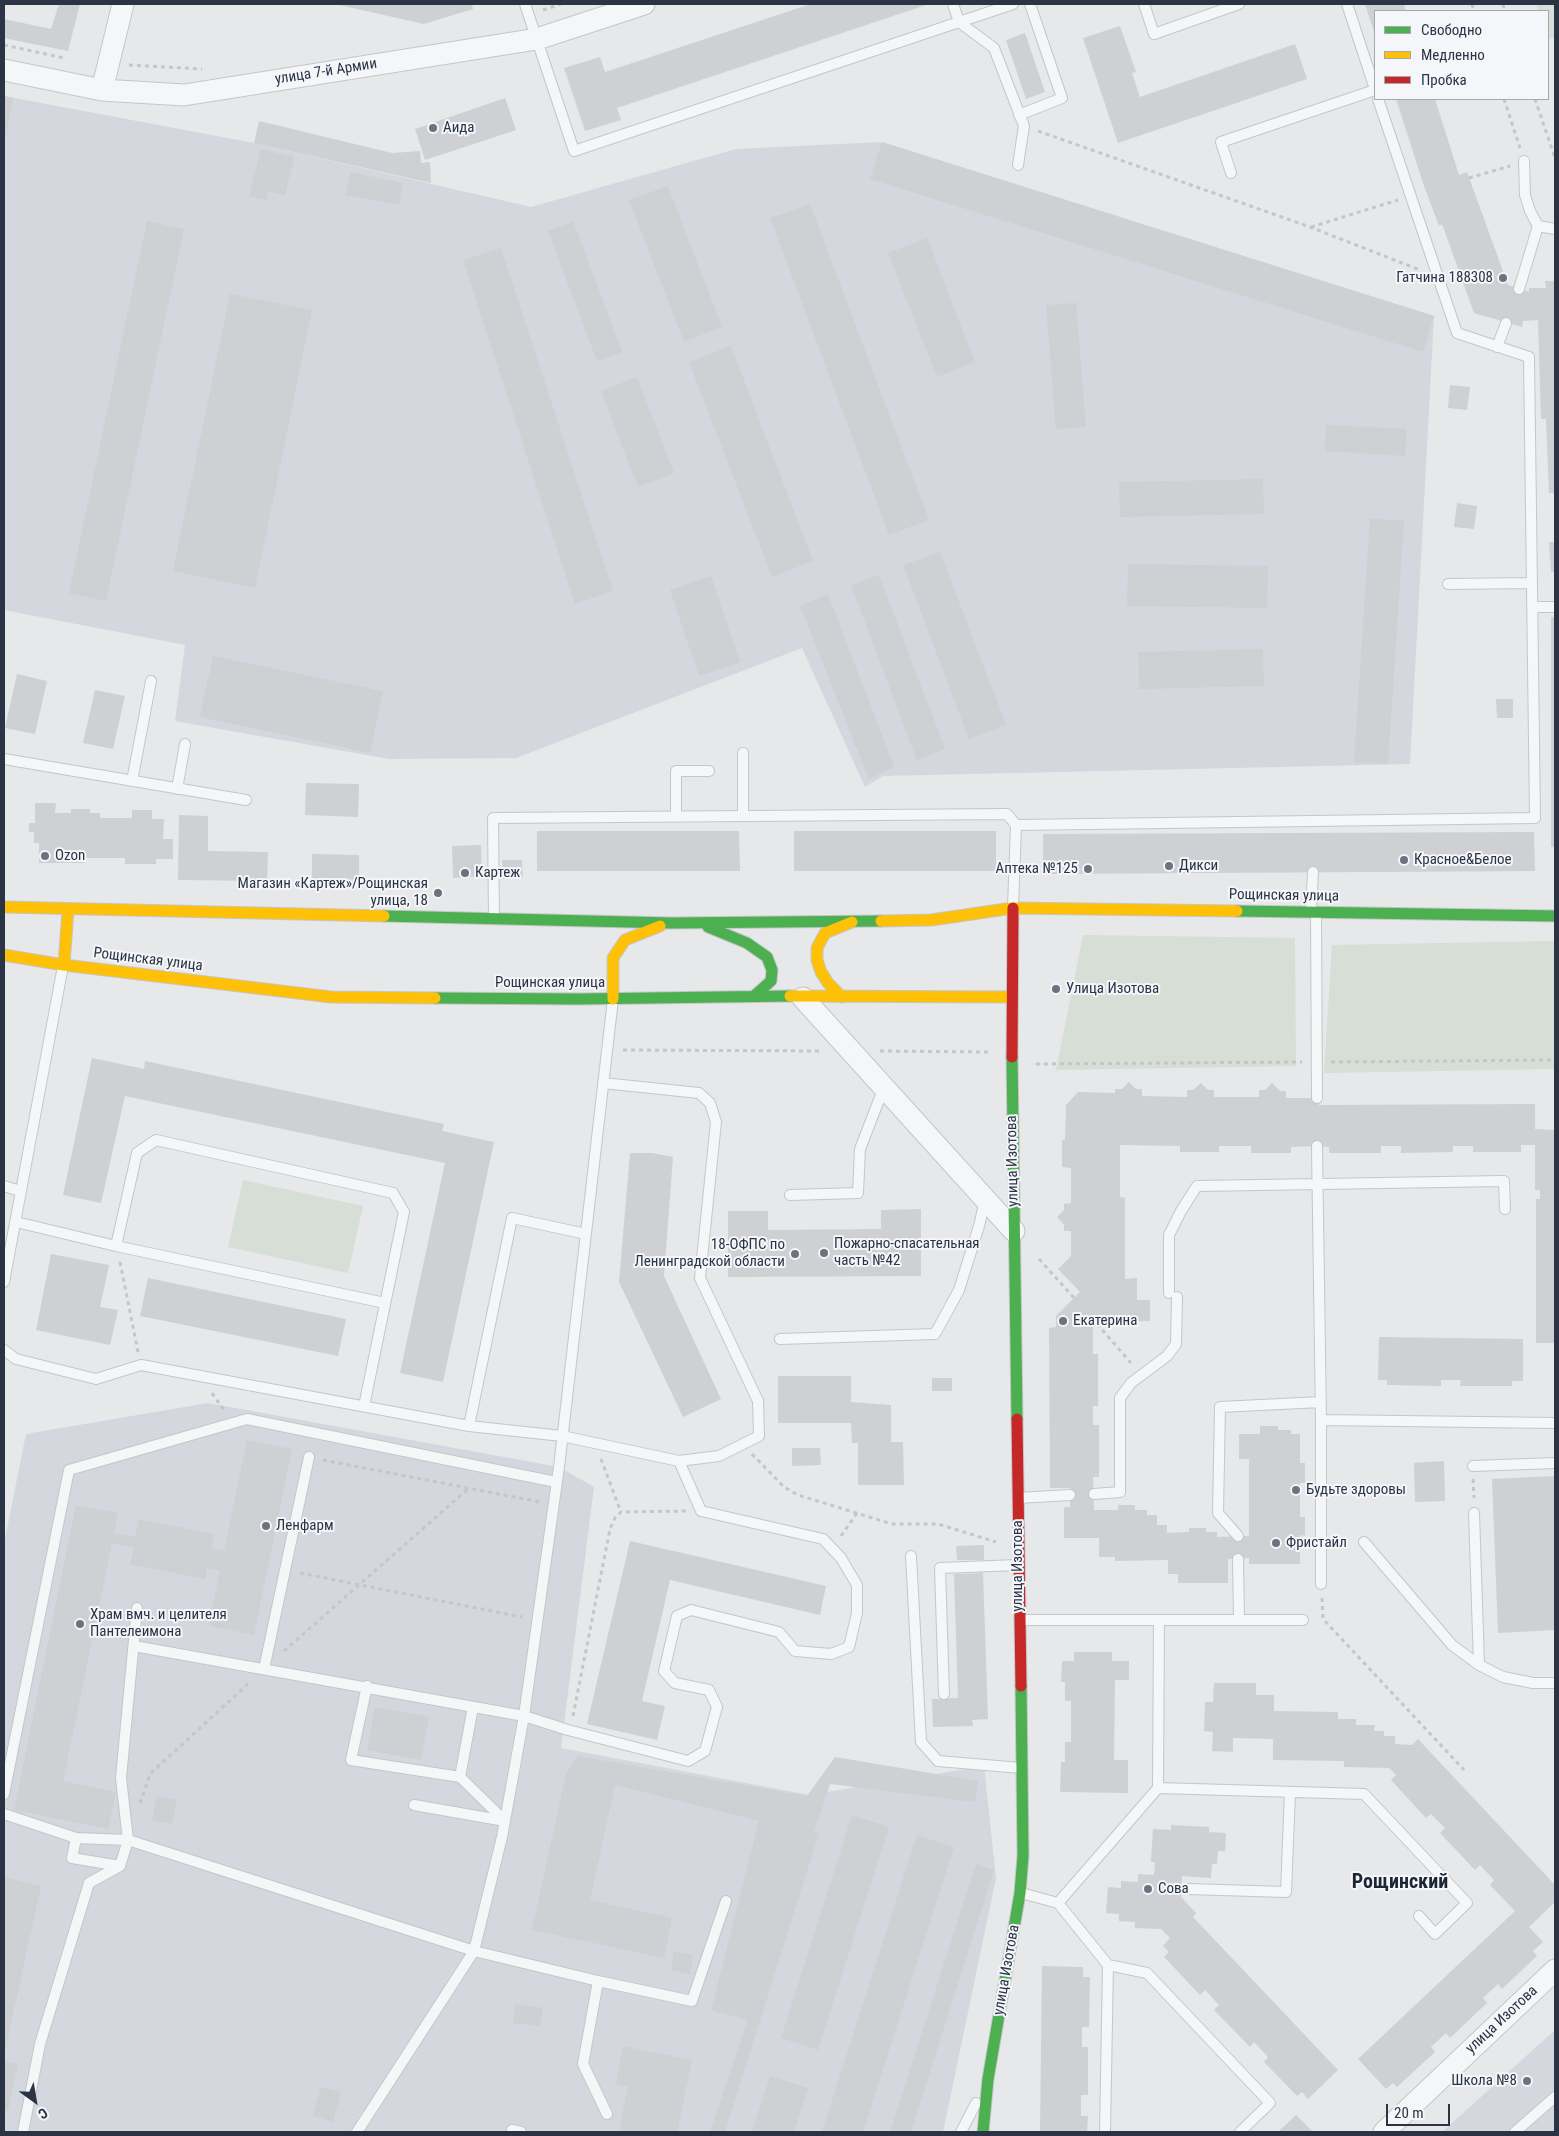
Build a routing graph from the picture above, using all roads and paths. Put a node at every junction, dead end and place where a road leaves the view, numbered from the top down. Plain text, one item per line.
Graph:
1 (123, 4) edge
2 (525, 4) edge
3 (561, 4) edge
4 (644, 4) edge
5 (953, 4) edge
6 (1013, 4) edge
7 (1030, 4) edge
8 (1144, 4) edge
9 (1239, 4) edge
10 (1347, 4) edge
11 (529, 15) junction
12 (960, 22) junction
13 (537, 39) junction
14 (4, 46) edge
15 (70, 60) dead end
16 (124, 64) dead end
17 (212, 68) dead end
18 (4, 70) edge
19 (1374, 87) edge
20 (102, 90) junction
21 (1374, 90) edge
22 (1378, 100) edge
23 (1504, 100) edge
24 (1535, 100) edge
25 (1019, 115) junction
26 (1024, 126) junction
27 (1555, 158) edge
28 (1524, 161) junction
29 (1018, 165) dead end
30 (1231, 172) dead end
31 (1469, 178) dead end
32 (1411, 196) junction
33 (1538, 226) junction
34 (1310, 227) junction
35 (1555, 229) edge
36 (1438, 278) junction
37 (1519, 289) dead end
38 (1506, 322) dead end
39 (1497, 347) junction
40 (1532, 583) junction
41 (1448, 584) dead end
42 (1532, 607) junction
43 (1555, 607) edge
44 (151, 681) dead end
45 (185, 744) dead end
46 (743, 754) dead end
47 (4, 759) edge
48 (709, 771) dead end
49 (132, 781) junction
50 (177, 788) junction
51 (246, 800) dead end
52 (743, 816) junction
53 (676, 817) junction
54 (1312, 821) junction
55 (1016, 825) junction
56 (1313, 833) dead end
57 (1313, 872) dead end
58 (4, 906) edge
59 (1013, 908) junction
60 (68, 910) junction
61 (1314, 911) junction
62 (1555, 916) edge
63 (494, 918) junction
64 (853, 921) junction
65 (671, 922) junction
66 (694, 922) junction
67 (4, 956) edge
68 (64, 966) junction
69 (754, 996) junction
70 (842, 997) junction
71 (1011, 997) junction
72 (803, 998) junction
73 (613, 999) junction
74 (607, 1050) junction
75 (851, 1051) junction
76 (1012, 1052) junction
77 (1555, 1060) edge
78 (1316, 1062) junction
79 (1012, 1064) junction
80 (603, 1083) junction
81 (884, 1087) junction
82 (1317, 1098) dead end
83 (1317, 1146) dead end
84 (1317, 1184) junction
85 (4, 1186) edge
86 (20, 1190) junction
87 (790, 1195) dead end
88 (985, 1199) junction
89 (1505, 1209) dead end
90 (16, 1222) junction
91 (1014, 1231) junction
92 (586, 1234) junction
93 (116, 1246) junction
94 (4, 1282) edge
95 (1074, 1298) dead end
96 (385, 1303) junction
97 (1096, 1324) dead end
98 (780, 1339) dead end
99 (4, 1350) edge
100 (141, 1364) junction
101 (1142, 1375) junction
102 (1321, 1402) junction
103 (364, 1406) junction
104 (1321, 1420) junction
105 (1555, 1423) edge
106 (469, 1426) junction
107 (562, 1436) junction
108 (596, 1444) junction
109 (743, 1444) junction
110 (309, 1457) joint
111 (679, 1461) junction
112 (1555, 1463) edge
113 (1472, 1466) joint
114 (556, 1482) junction
115 (470, 1488) junction
116 (1094, 1494) dead end
117 (1070, 1495) dead end
118 (1018, 1498) junction
119 (553, 1504) junction
120 (621, 1512) junction
121 (701, 1512) junction
122 (857, 1513) junction
123 (1474, 1513) joint
124 (843, 1534) dead end
125 (1238, 1536) dead end
126 (1364, 1542) dead end
127 (1018, 1547) junction
128 (911, 1556) dead end
129 (1238, 1559) dead end
130 (1019, 1565) junction
131 (285, 1569) junction
132 (1321, 1584) joint
133 (359, 1585) junction
134 (138, 1608) dead end
135 (537, 1620) junction
136 (1018, 1620) junction
137 (1159, 1620) junction
138 (1239, 1620) junction
139 (1303, 1620) dead end
140 (134, 1646) junction
141 (1479, 1665) junction
142 (264, 1669) junction
143 (1555, 1683) edge
144 (367, 1686) junction
145 (944, 1694) dead end
146 (473, 1707) junction
147 (524, 1716) junction
148 (575, 1732) junction
149 (1022, 1768) junction
150 (1464, 1770) dead end
151 (460, 1777) junction
152 (1158, 1788) junction
153 (1290, 1792) junction
154 (4, 1794) edge
155 (414, 1805) dead end
156 (4, 1814) edge
157 (504, 1821) junction
158 (76, 1838) junction
159 (128, 1840) junction
160 (120, 1866) junction
161 (1188, 1889) dead end
162 (1020, 1893) junction
163 (726, 1901) dead end
164 (1058, 1903) junction
165 (1418, 1916) dead end
166 (474, 1951) junction
167 (1108, 1965) junction
168 (1555, 1970) edge
169 (598, 1981) junction
170 (988, 2079) junction
171 (1555, 2097) edge
172 (607, 2114) dead end
173 (1394, 2127) edge
174 (24, 2132) edge
175 (357, 2132) edge
176 (512, 2132) edge
177 (521, 2132) edge
178 (961, 2132) edge
179 (984, 2132) edge
180 (1105, 2132) edge
181 (1240, 2132) edge
182 (1516, 2132) edge

1 - 20 street
2 - 11 lane
3 - 11 path
4 - 13 street, улица 7-й Армии
5 - 12 lane
6 - 12 lane
7 - 25 lane
8 - 9 lane
10 - 19 lane
11 - 13 lane
12 - 13 lane
12 - 25 lane
13 - 20 street, улица 7-й Армии
14 - 15 path
16 - 17 path
18 - 20 street, улица 7-й Армии
21 - 30 lane
22 - 32 lane
23 - 28 path
24 - 27 path
25 - 26 lane
26 - 29 lane
26 - 34 path
28 - 31 path
28 - 33 lane
32 - 34 path
32 - 36 lane
33 - 35 lane
33 - 37 lane
34 - 36 path
36 - 39 lane
38 - 39 lane
39 - 40 lane
40 - 41 lane
40 - 42 lane
42 - 43 lane
42 - 54 lane
44 - 49 lane
45 - 50 lane
46 - 52 lane
47 - 49 lane
48 - 53 lane
49 - 50 lane
50 - 51 lane
52 - 53 lane
52 - 55 lane
53 - 63 lane
54 - 55 lane
54 - 56 lane
55 - 59 lane
57 - 61 lane
58 - 60 street, Рощинская улица
59 - 61 street, Рощинская улица
59 - 64 street, Рощинская улица
59 - 71 street
60 - 63 street, Рощинская улица
60 - 68 street
61 - 62 street, Рощинская улица
61 - 78 lane
63 - 65 street, Рощинская улица
64 - 66 street, Рощинская улица
64 - 70 street
65 - 66 street, Рощинская улица
65 - 73 street
66 - 69 street
67 - 68 street, Рощинская улица
68 - 73 street, Рощинская улица
68 - 86 lane
69 - 72 street, Рощинская улица
69 - 73 street, Рощинская улица
70 - 71 street, Рощинская улица
70 - 72 street, Рощинская улица
71 - 76 street, улица Изотова
72 - 75 street
73 - 74 lane
74 - 75 path
74 - 80 lane
75 - 76 path
75 - 81 street
76 - 79 street, улица Изотова
77 - 78 path
78 - 79 path
78 - 82 lane
79 - 91 street, улица Изотова
80 - 92 lane
80 - 109 lane
81 - 87 lane
81 - 88 street
83 - 84 lane
84 - 89 lane
84 - 101 lane
84 - 102 lane
85 - 86 lane
86 - 90 lane
88 - 91 street
88 - 98 lane
90 - 93 lane
90 - 94 lane
91 - 95 path
91 - 118 street, улица Изотова
92 - 106 lane
92 - 107 lane
93 - 96 lane
93 - 96 lane
93 - 100 path
96 - 103 lane
97 - 101 path
99 - 100 lane
100 - 103 lane
101 - 116 lane
102 - 104 lane
102 - 125 lane
103 - 106 lane
104 - 105 lane
104 - 132 lane
106 - 107 lane
107 - 108 lane
107 - 114 lane
108 - 111 lane
108 - 120 path
109 - 111 lane
109 - 122 path
110 - 115 path
110 - 131 lane
111 - 121 lane
112 - 113 lane
113 - 123 path
114 - 119 lane
114 - 154 lane
115 - 119 path
115 - 133 path
117 - 118 lane
118 - 127 street, улица Изотова
119 - 135 lane
120 - 121 path
120 - 148 path
121 - 148 lane
122 - 124 path
122 - 127 path
123 - 141 lane
126 - 141 lane
127 - 130 street, улица Изотова
128 - 149 lane
129 - 138 lane
130 - 136 street, улица Изотова
130 - 145 lane
131 - 133 path
131 - 142 lane
132 - 150 path
133 - 135 path
133 - 142 path
134 - 140 lane
135 - 147 lane
136 - 137 lane
136 - 149 street, улица Изотова
137 - 138 lane
137 - 152 lane
138 - 139 lane
140 - 142 lane
140 - 159 lane
141 - 143 lane
142 - 144 lane
142 - 159 path
144 - 146 lane
144 - 151 lane
146 - 147 lane
146 - 151 lane
147 - 148 lane
147 - 157 lane
149 - 162 street, улица Изотова
151 - 157 lane
152 - 153 lane
152 - 164 lane
153 - 161 lane
153 - 165 lane
155 - 157 lane
156 - 158 lane
157 - 166 lane
158 - 159 lane
158 - 160 lane
159 - 160 lane
159 - 166 lane
160 - 174 lane
162 - 164 lane
162 - 170 street, улица Изотова
163 - 169 lane
164 - 167 lane
166 - 169 lane
166 - 175 lane
167 - 180 lane
167 - 181 lane
168 - 173 street, улица Изотова
169 - 172 lane
170 - 178 lane
170 - 179 street, улица Изотова
171 - 182 lane
176 - 177 lane

